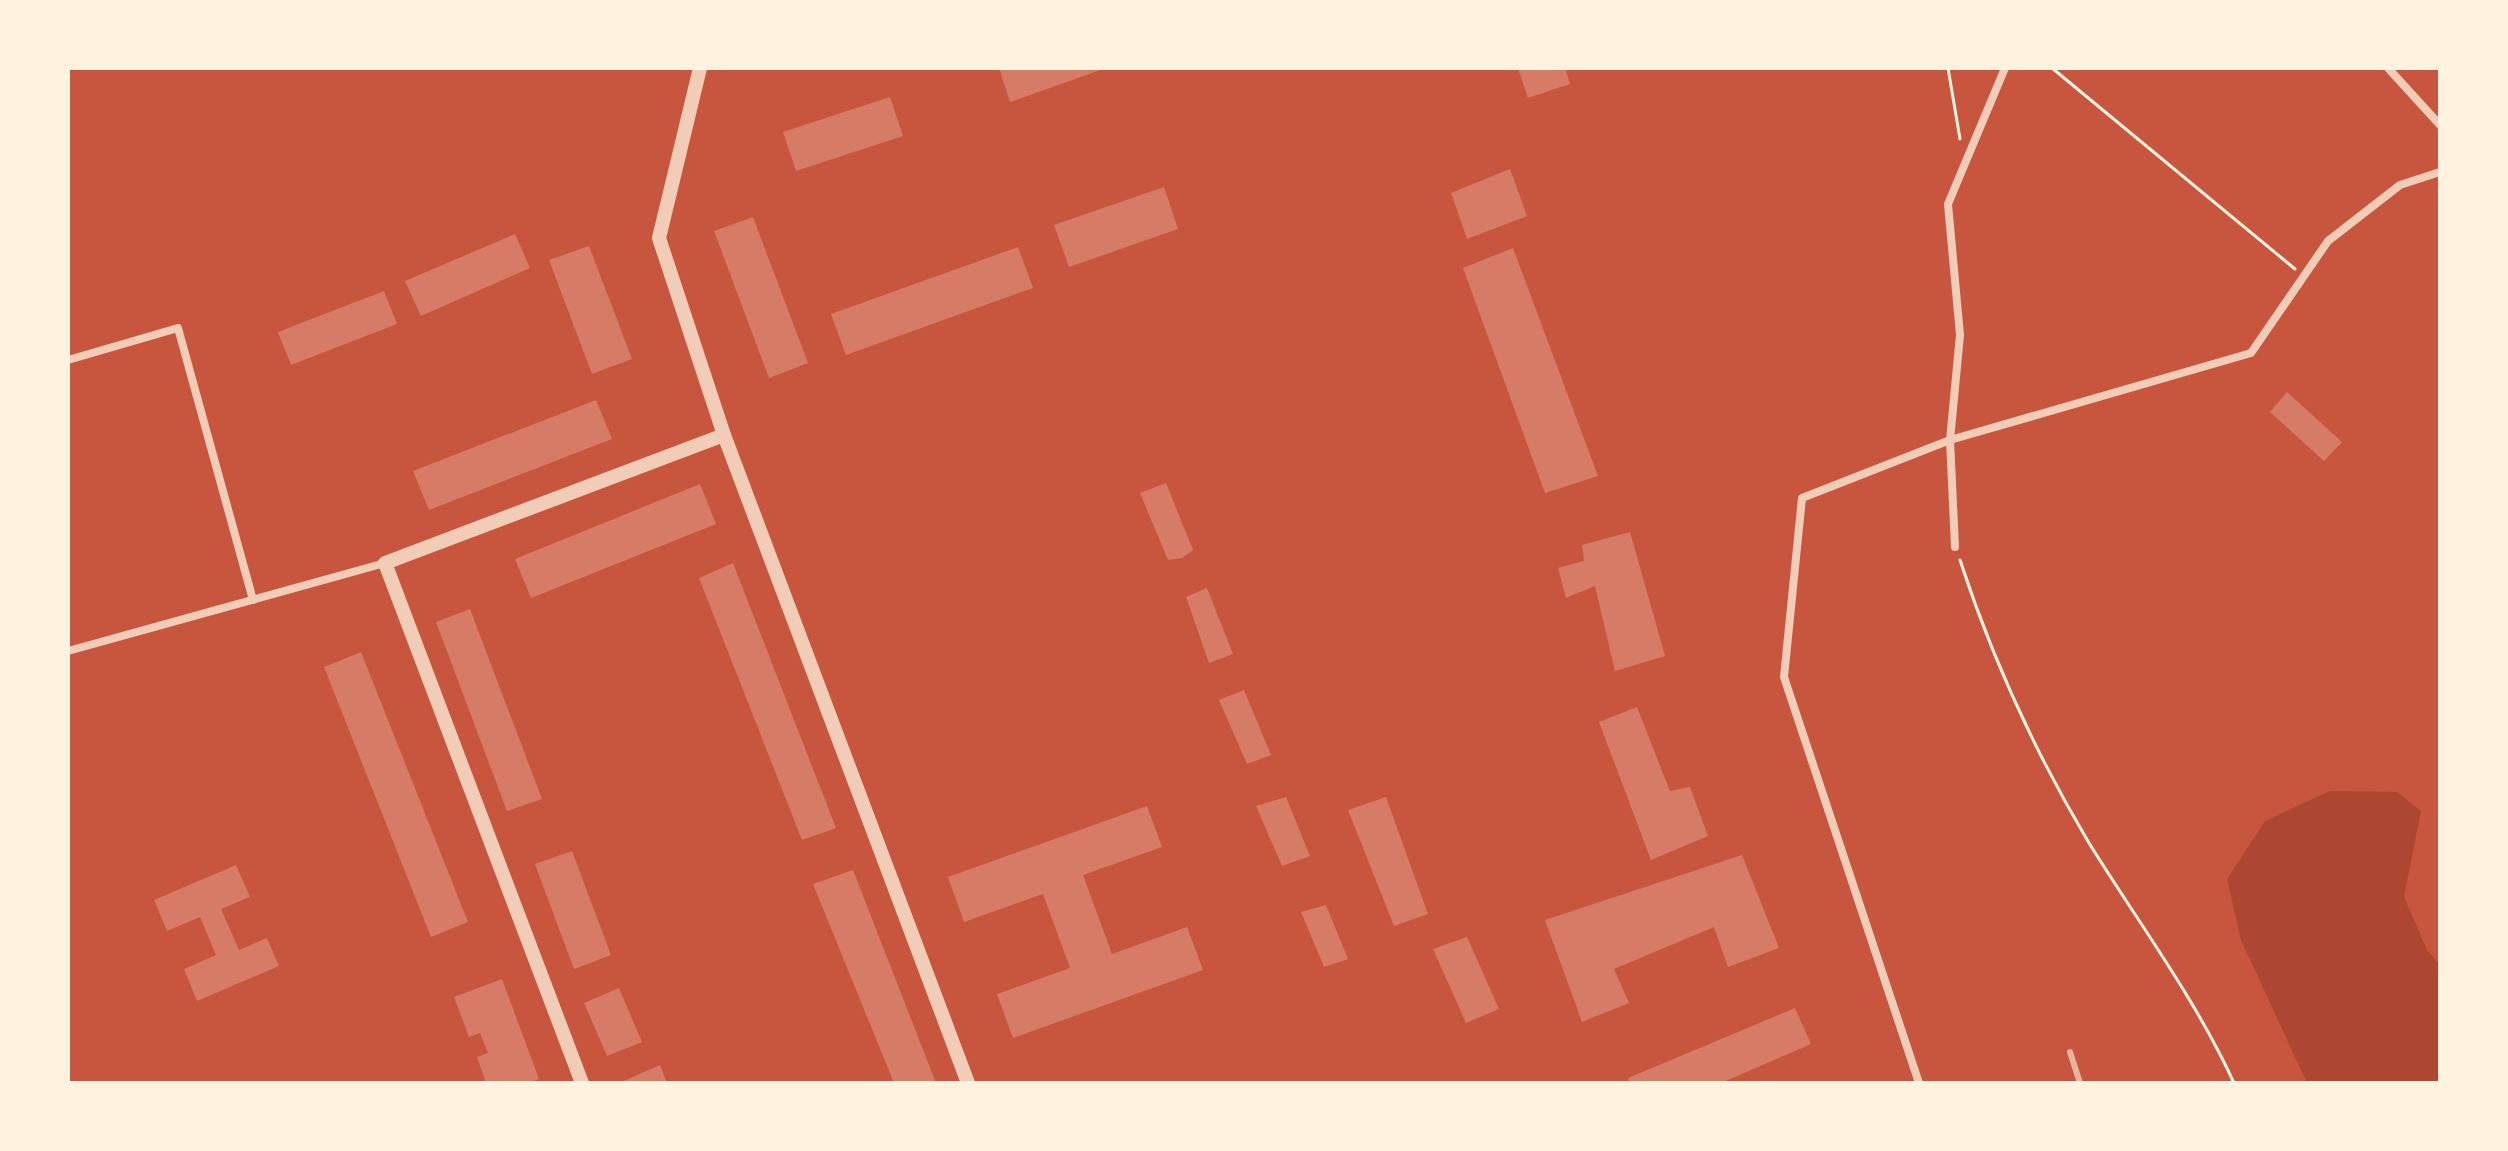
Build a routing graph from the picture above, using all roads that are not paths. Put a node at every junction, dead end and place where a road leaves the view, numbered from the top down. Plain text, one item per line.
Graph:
1 (700, 68) edge
2 (2005, 68) edge
3 (2388, 68) edge
4 (2440, 125) edge
5 (2440, 172) edge
6 (68, 360) edge
7 (724, 435) junction
8 (1950, 440) junction
9 (1955, 547) road end
10 (385, 563) junction
11 (253, 600) junction
12 (68, 651) edge
13 (582, 1083) edge
14 (968, 1083) edge
15 (1919, 1083) edge

1 - 7 street
2 - 8 street
3 - 4 street
5 - 8 street
6 - 11 street
7 - 10 street
7 - 14 street
8 - 9 street
8 - 15 street
10 - 11 street
10 - 13 street
11 - 12 street

